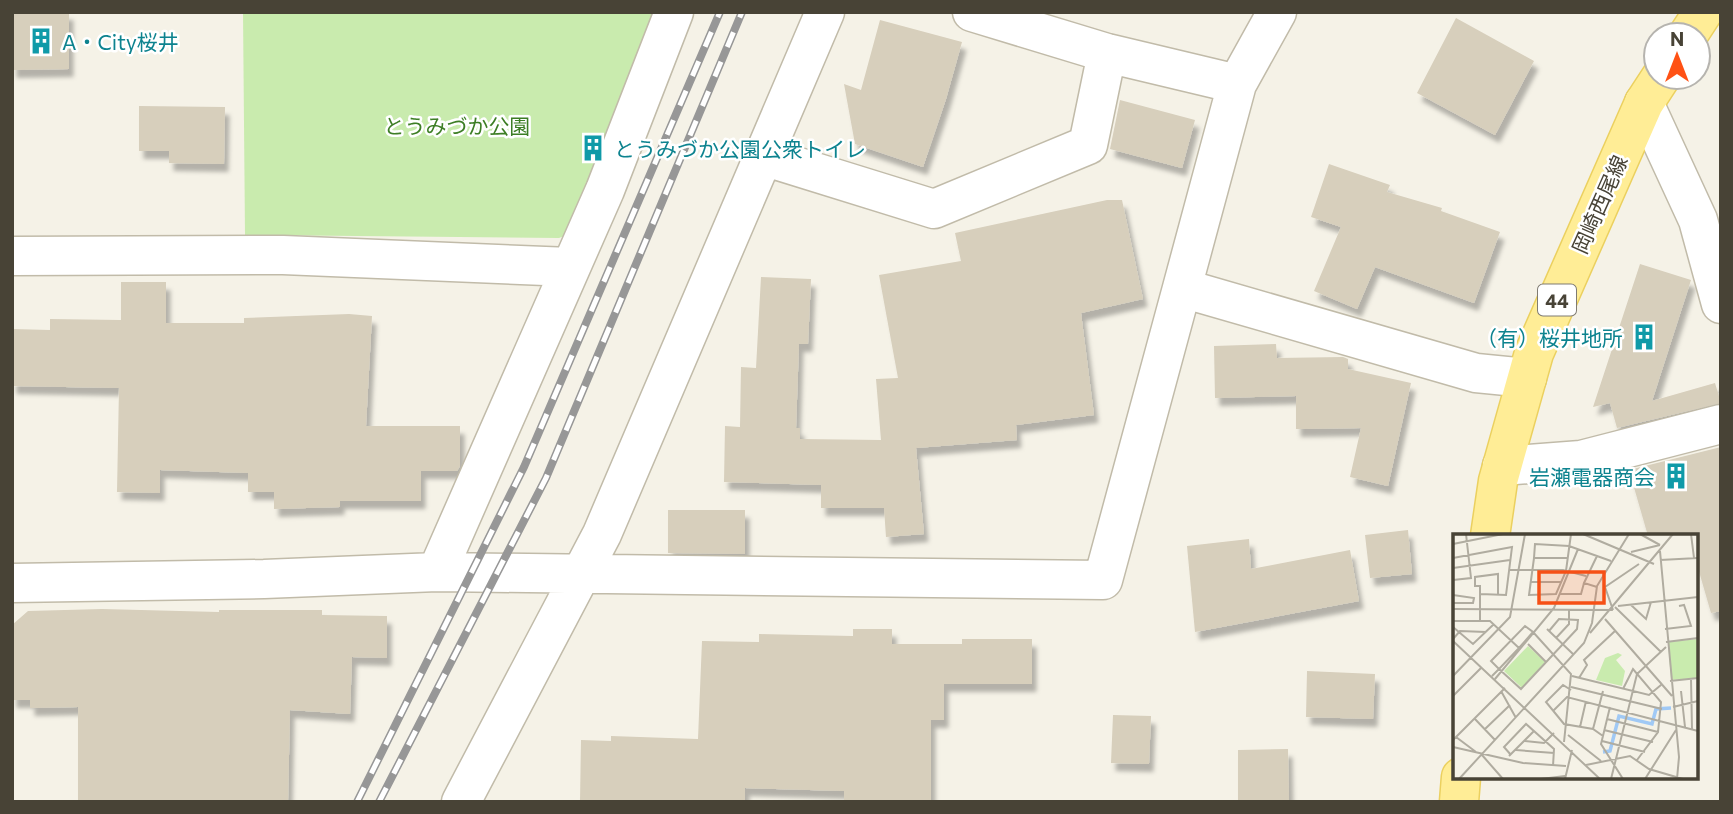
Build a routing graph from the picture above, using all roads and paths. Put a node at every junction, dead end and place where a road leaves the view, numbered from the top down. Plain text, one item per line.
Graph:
1 (674, 12) edge
2 (825, 12) edge
3 (972, 12) edge
4 (1277, 12) edge
5 (1107, 53) junction
6 (1237, 84) junction
7 (1652, 91) edge
8 (1652, 91) edge
9 (763, 156) junction
10 (12, 256) edge
11 (570, 267) junction
12 (1182, 288) junction
13 (1721, 304) edge
14 (1527, 378) junction
15 (1721, 424) edge
16 (1502, 466) junction
17 (1490, 534) edge
18 (437, 572) junction
19 (580, 574) junction
20 (12, 583) edge
21 (1461, 779) edge
22 (461, 802) edge
23 (1459, 802) edge

1 - 11 street
2 - 9 street
3 - 5 street
4 - 6 street
5 - 6 street
5 - 9 street
6 - 12 street
7 - 13 street
8 - 14 main road, 岡崎西尾線 / 44
9 - 19 street
10 - 11 street
11 - 18 street
12 - 14 street
12 - 19 street
14 - 16 main road, 岡崎西尾線 / 44
15 - 16 street
16 - 17 main road, 岡崎西尾線 / 44
18 - 19 street
18 - 20 street
19 - 22 street
21 - 23 main road

